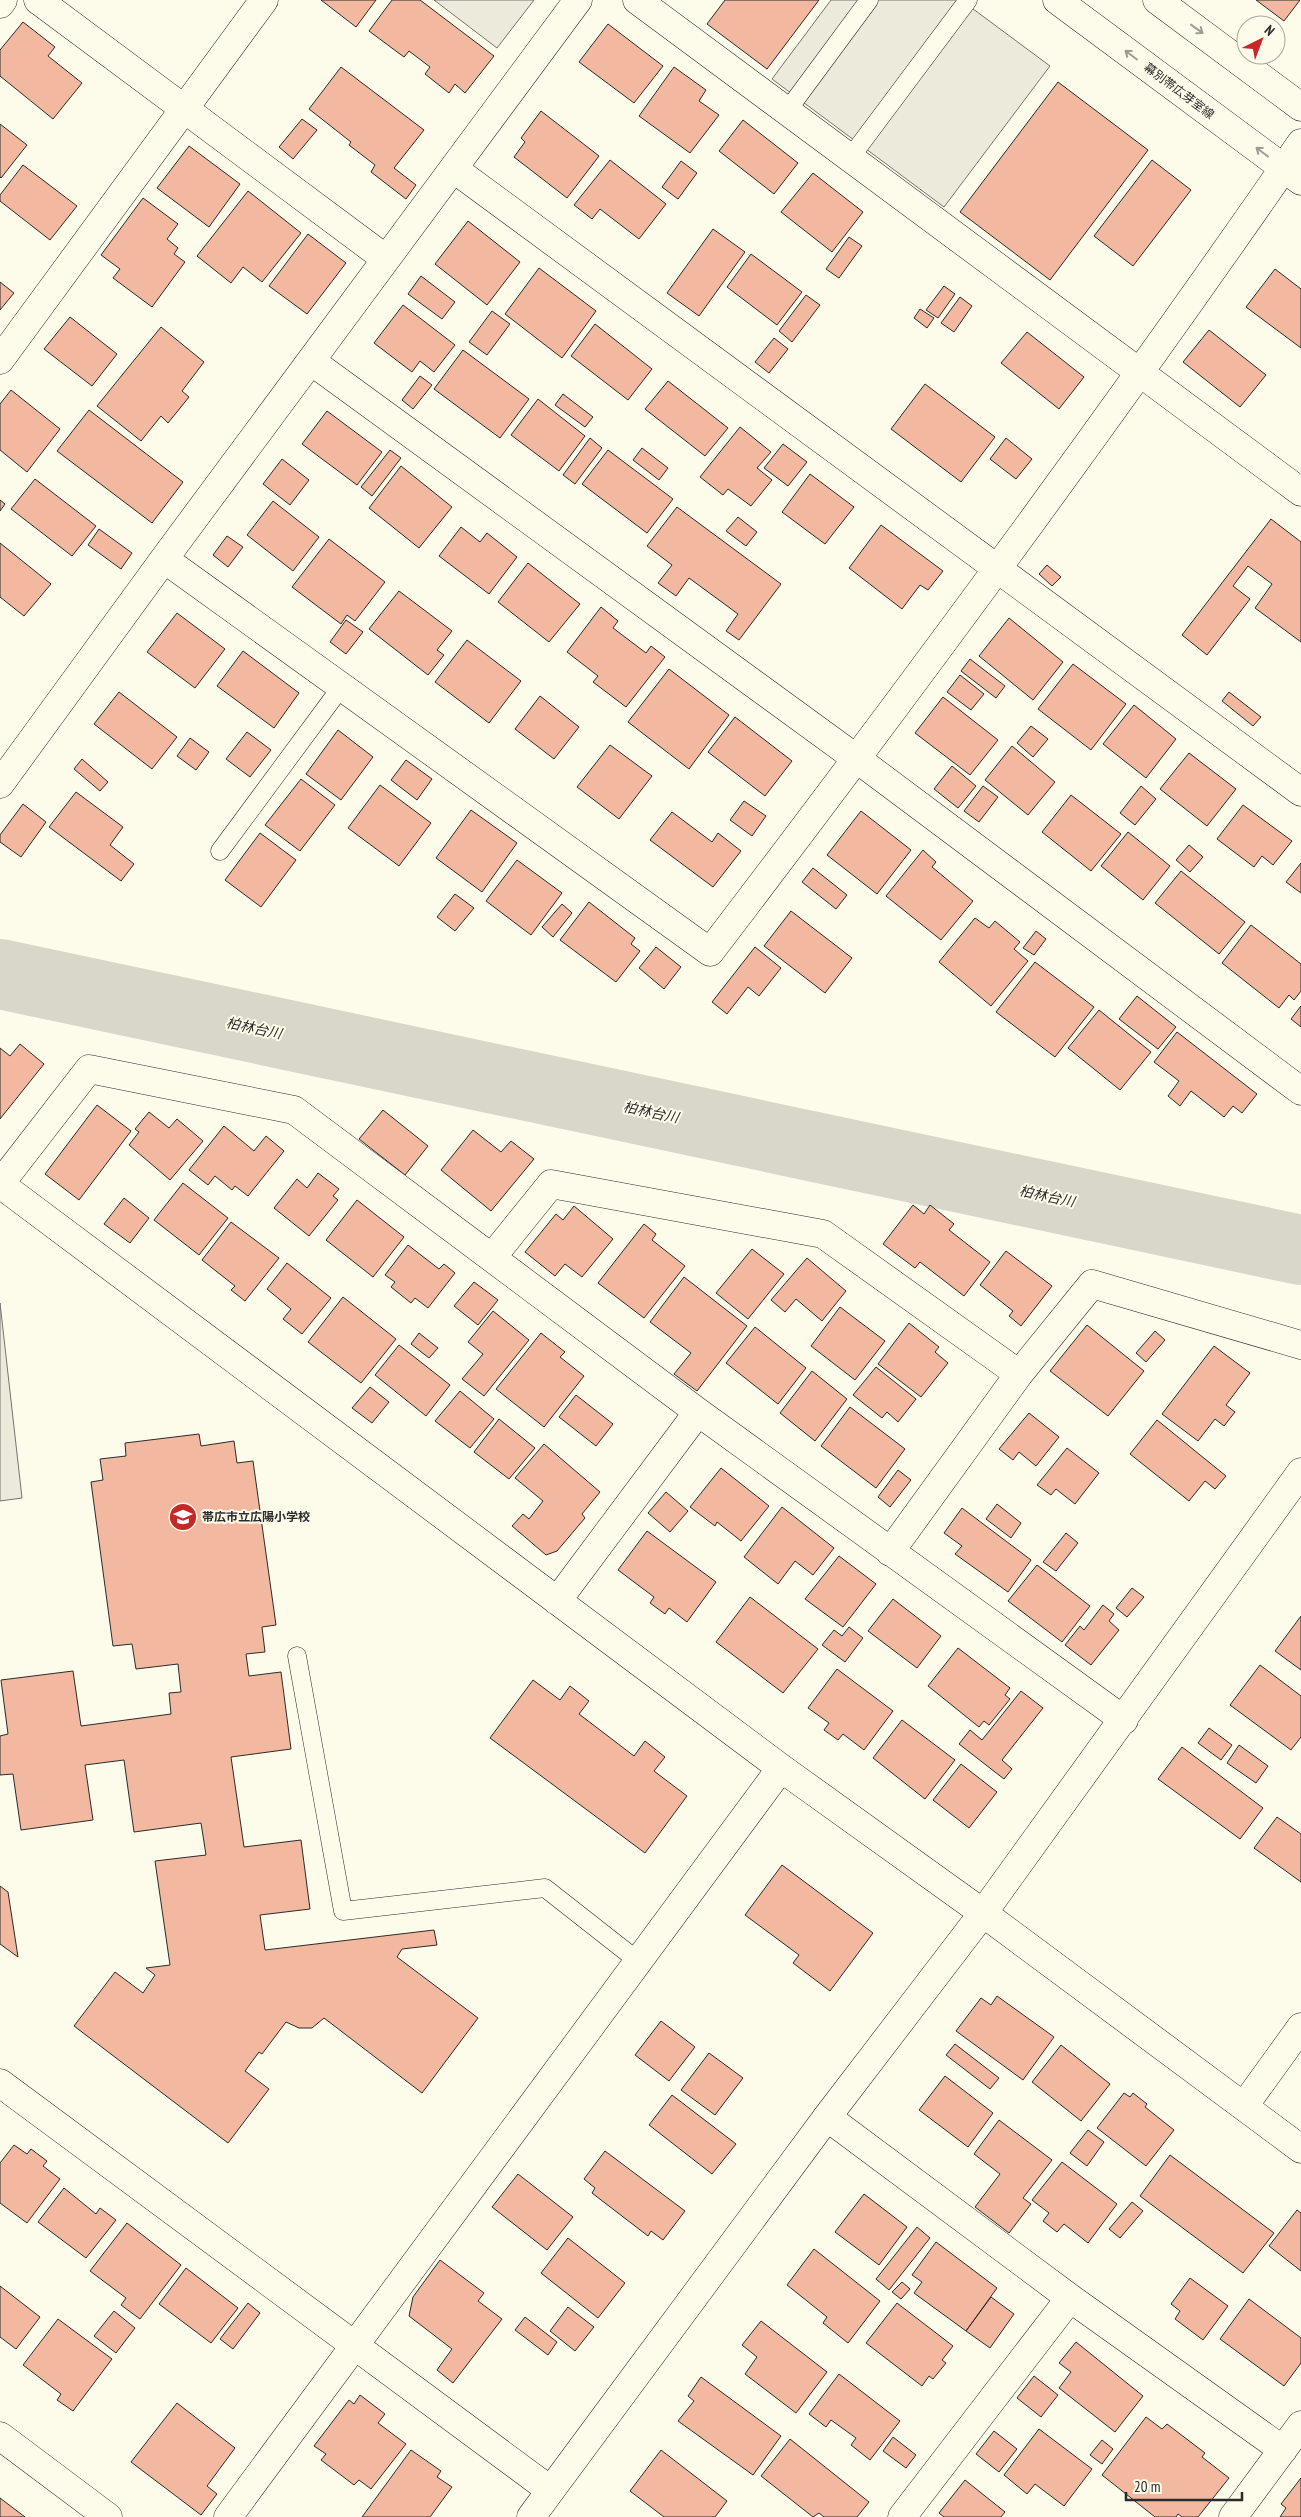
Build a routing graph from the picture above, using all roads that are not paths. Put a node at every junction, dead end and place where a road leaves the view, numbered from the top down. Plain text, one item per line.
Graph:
1 (3, 0) edge
2 (38, 0) edge
3 (264, 0) edge
4 (578, 0) edge
5 (637, 0) edge
6 (869, 0) edge
7 (968, 0) edge
8 (1157, 0) edge
9 (0, 4) edge
10 (1070, 4) edge
11 (1301, 107) edge
12 (185, 110) junction
13 (787, 111) junction
14 (1301, 143) edge
15 (850, 158) junction
16 (454, 169) junction
17 (1292, 175) edge
18 (386, 259) junction
19 (0, 360) edge
20 (311, 361) junction
21 (1140, 373) junction
22 (1301, 492) edge
23 (164, 559) junction
24 (998, 569) junction
25 (342, 686) junction
26 (857, 759) junction
27 (0, 784) edge
28 (1301, 792) edge
29 (220, 850) dead end
30 (1301, 1091) edge
31 (493, 1256) junction
32 (1301, 1345) edge
33 (1018, 1374) junction
34 (698, 1412) junction
35 (1298, 1483) edge
36 (890, 1552) junction
37 (557, 1601) junction
38 (297, 1656) dead end
39 (1124, 1720) junction
40 (780, 1768) junction
41 (983, 1913) junction
42 (638, 1961) junction
43 (1301, 2028) edge
44 (0, 2082) edge
45 (1244, 2106) junction
46 (827, 2116) junction
47 (1301, 2149) edge
48 (1070, 2298) junction
49 (354, 2345) junction
50 (1301, 2425) edge
51 (0, 2436) edge
52 (1283, 2450) junction
53 (550, 2490) junction
54 (108, 2517) edge
55 (228, 2517) edge
56 (531, 2517) edge
57 (902, 2517) edge
58 (1234, 2517) edge

1 - 9 street
2 - 12 street
3 - 12 street
4 - 16 street
5 - 13 street
6 - 13 lane
7 - 15 lane
8 -> 11 street
17 -> 10 street, 幕別帯広芽室線
12 - 18 street
12 - 19 street
13 - 15 street
14 - 17 street
15 - 21 street
16 - 18 street
16 - 24 street
17 - 21 street
18 - 20 street
20 - 23 street
20 - 26 street
21 - 22 street
21 - 24 street
23 - 25 street
23 - 27 street
24 - 26 street
24 - 28 street
25 - 26 street
25 - 29 lane
26 - 30 street
31 - 33 street
31 - 34 street
31 - 37 street
32 - 33 street
33 - 36 street
34 - 36 street
34 - 37 street
35 - 39 street
36 - 39 street
37 - 40 street
38 - 42 lane
39 - 41 street
40 - 41 street
40 - 42 street
41 - 45 street
41 - 46 street
42 - 49 street
43 - 45 street
44 - 49 street
45 - 47 street
46 - 48 street
46 - 53 street
48 - 52 street
48 - 57 street
49 - 53 street
49 - 55 street
50 - 52 street
51 - 54 street
52 - 58 street
53 - 56 street

